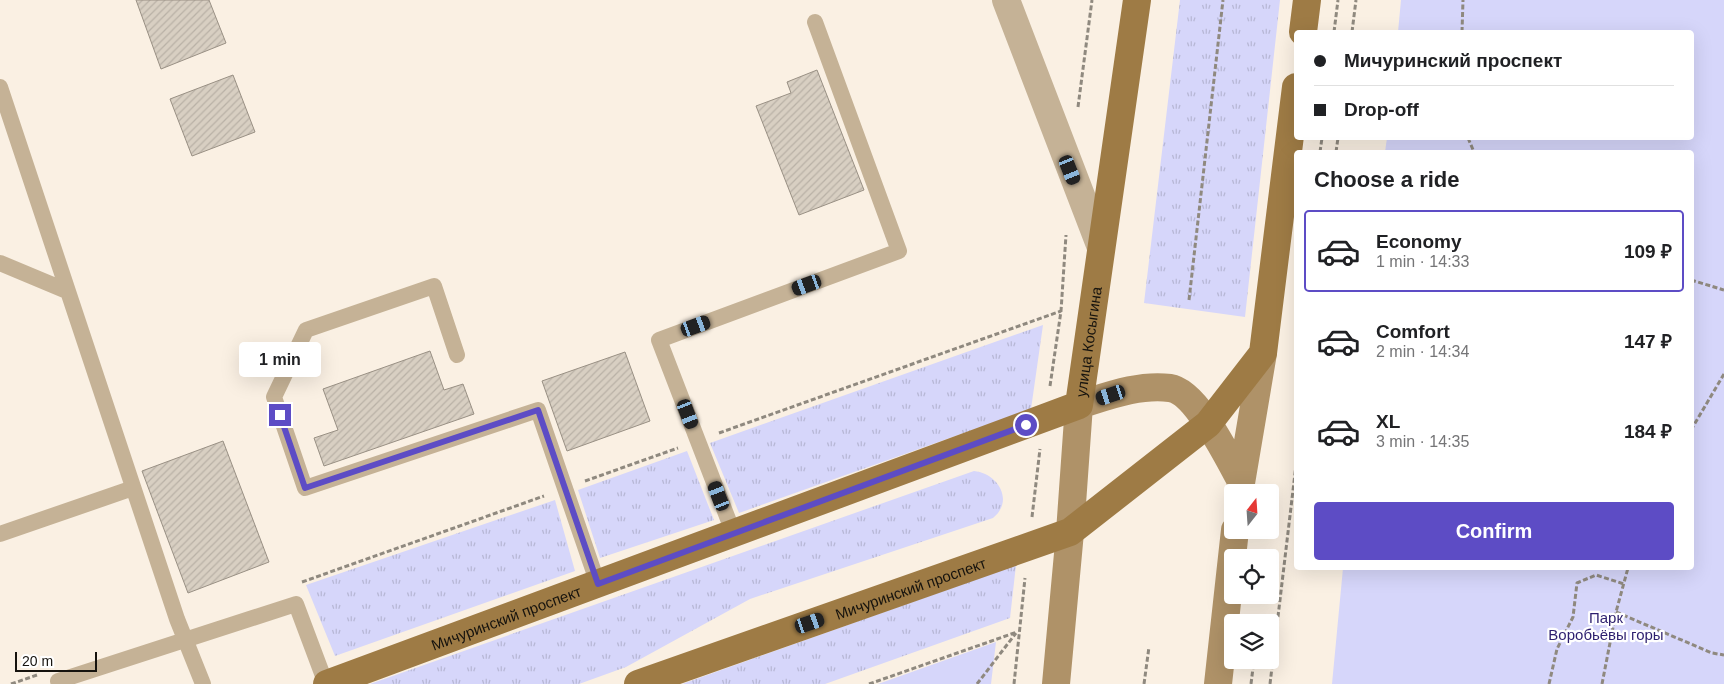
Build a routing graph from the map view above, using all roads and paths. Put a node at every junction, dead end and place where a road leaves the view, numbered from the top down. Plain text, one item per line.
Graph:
1 (1006, 0) edge
2 (1137, 0) edge
3 (1223, 0) edge
4 (1307, 0) edge
5 (1338, 0) edge
6 (1356, 0) edge
7 (1463, 0) edge
8 (815, 22) dead end
9 (1303, 30) edge
10 (1334, 30) edge
11 (1352, 30) edge
12 (1462, 30) edge
13 (0, 87) edge
14 (1294, 104) edge
15 (1100, 245) junction
16 (0, 263) edge
17 (1063, 280) dead end
18 (1694, 281) edge
19 (1724, 290) edge
20 (67, 291) junction
21 (1189, 300) dead end
22 (1061, 311) junction
23 (1264, 353) junction
24 (457, 355) dead end
25 (1724, 374) edge
26 (1079, 405) junction
27 (1044, 418) junction
28 (1208, 424) junction
29 (1694, 425) edge
30 (698, 440) junction
31 (1294, 482) edge
32 (1238, 484) edge
33 (1241, 484) edge
34 (133, 488) junction
35 (564, 488) junction
36 (733, 532) junction
37 (1070, 532) junction
38 (0, 534) edge
39 (1234, 539) edge
40 (1029, 546) junction
41 (1628, 570) edge
42 (295, 584) dead end
43 (598, 584) junction
44 (1624, 584) junction
45 (1616, 612) junction
46 (1018, 632) junction
47 (186, 641) junction
48 (1149, 647) dead end
49 (1724, 655) edge
50 (1253, 669) edge
51 (39, 674) dead end
52 (12, 684) edge
53 (59, 684) edge
54 (203, 684) edge
55 (326, 684) edge
56 (638, 684) edge
57 (869, 684) edge
58 (977, 684) edge
59 (1014, 684) edge
60 (1056, 684) edge
61 (1144, 684) edge
62 (1218, 684) edge
63 (1252, 684) edge
64 (1270, 684) edge
65 (1548, 684) edge
66 (1602, 684) edge

1 - 15 street
2 - 15 main road, улица Косыгина
3 - 21 path
4 - 9 main road
5 - 10 path
6 - 11 path
7 - 12 path
8 - 30 lane
13 - 20 lane
14 - 23 main road
15 - 26 main road, улица Косыгина
16 - 20 lane
17 - 22 path
18 - 19 path
20 - 34 lane
22 - 27 path
22 - 30 path
23 - 28 main road, Мичуринский проспект
23 - 33 main road
24 - 35 lane
25 - 29 path
26 - 27 main road, Мичуринский проспект
26 - 28 main road
26 - 37 main road, улица Косыгина
27 - 36 main road, Мичуринский проспект
27 - 40 path
28 - 32 main road
28 - 37 main road, Мичуринский проспект
30 - 35 path
30 - 36 lane
31 - 64 path
34 - 38 lane
34 - 47 lane
35 - 42 path
35 - 43 lane
36 - 43 main road, Мичуринский проспект
37 - 40 main road, Мичуринский проспект
37 - 60 main road, улица Косыгина
39 - 62 main road
40 - 46 path
40 - 56 main road, Мичуринский проспект
41 - 44 path
43 - 55 main road, Мичуринский проспект
44 - 45 path
44 - 65 path
45 - 49 path
45 - 66 path
46 - 57 path
46 - 58 path
46 - 59 path
47 - 53 lane
47 - 54 lane
47 - 55 lane
48 - 61 path
50 - 63 path
51 - 52 path

